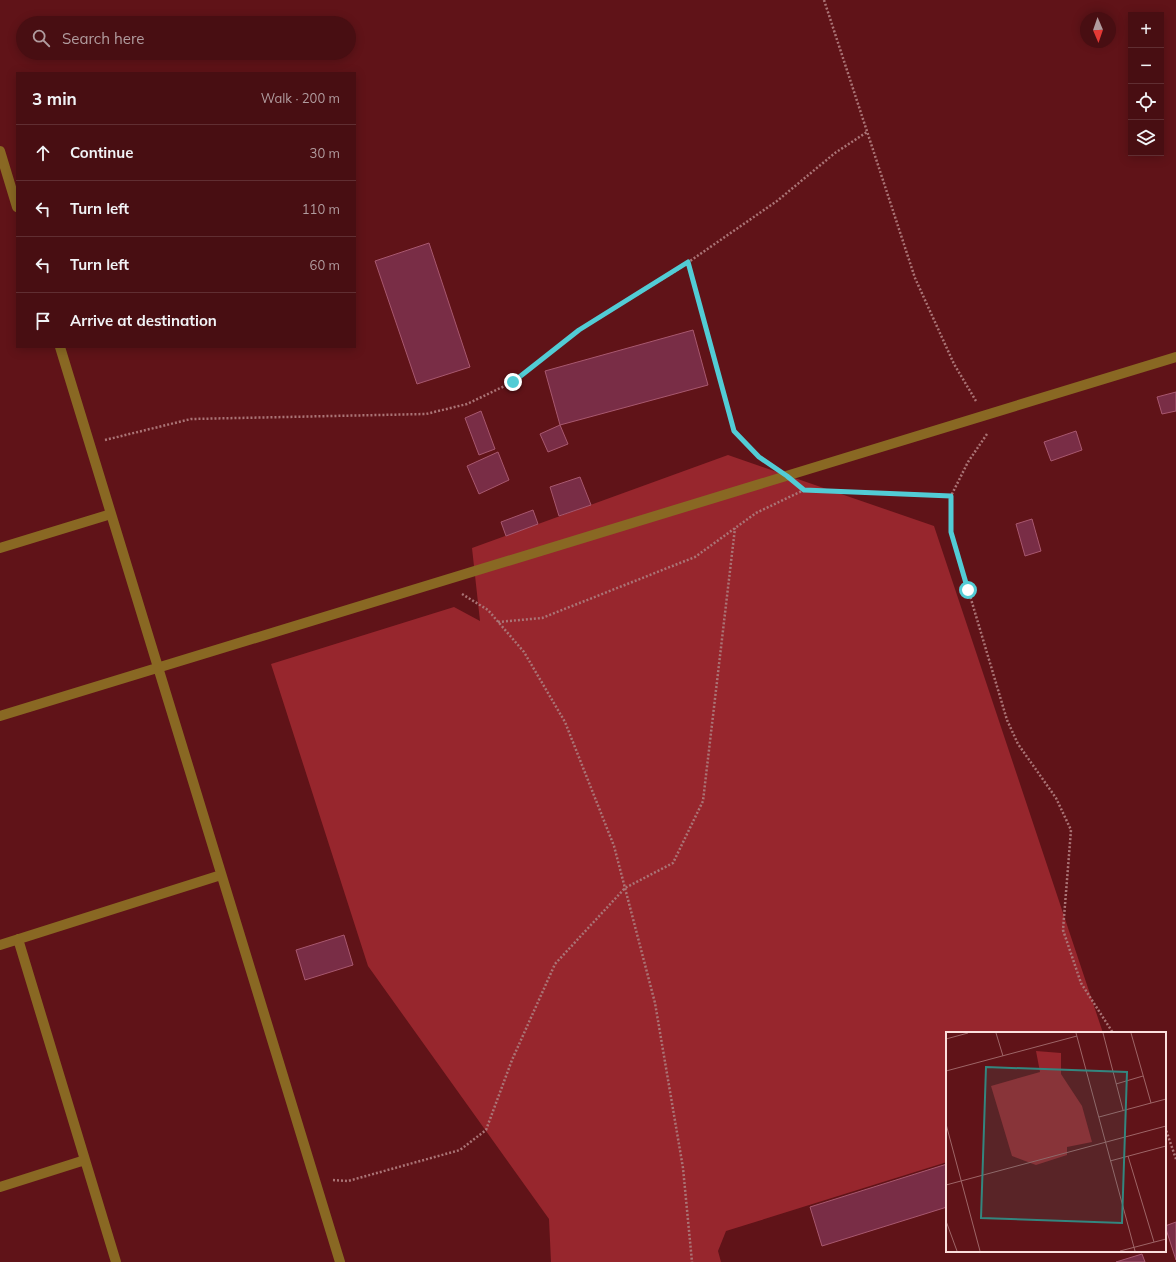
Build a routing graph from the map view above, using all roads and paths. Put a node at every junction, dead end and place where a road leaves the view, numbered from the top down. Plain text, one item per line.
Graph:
1 (824, 0) edge
2 (867, 132) junction
3 (0, 151) edge
4 (16, 204) edge
5 (688, 262) junction
6 (60, 348) edge
7 (1176, 357) edge
8 (985, 415) junction
9 (89, 444) junction
10 (787, 476) junction
11 (804, 490) junction
12 (951, 496) junction
13 (111, 514) junction
14 (734, 528) junction
15 (0, 548) edge
16 (461, 593) dead end
17 (498, 622) junction
18 (158, 667) junction
19 (0, 716) edge
20 (221, 875) junction
21 (625, 888) junction
22 (18, 939) junction
23 (0, 944) edge
24 (1112, 1032) edge
25 (1166, 1130) edge
26 (1176, 1159) edge
27 (85, 1160) junction
28 (314, 1178) junction
29 (0, 1187) edge
30 (116, 1262) edge
31 (340, 1262) edge
32 (692, 1262) edge

1 - 2 path
2 - 5 path
2 - 8 path
3 - 4 street
5 - 9 path
5 - 10 path
6 - 9 street
7 - 8 street
8 - 10 street
8 - 12 path
9 - 13 street
10 - 11 path
10 - 18 street
11 - 12 path
11 - 14 path
12 - 24 path
13 - 15 street
13 - 18 street
14 - 17 path
14 - 21 path
16 - 17 path
17 - 21 path
18 - 19 street
18 - 20 street
20 - 22 street
20 - 28 street
21 - 28 path
21 - 32 path
22 - 23 street
22 - 27 street
25 - 26 path
27 - 29 street
27 - 30 street
28 - 31 street

